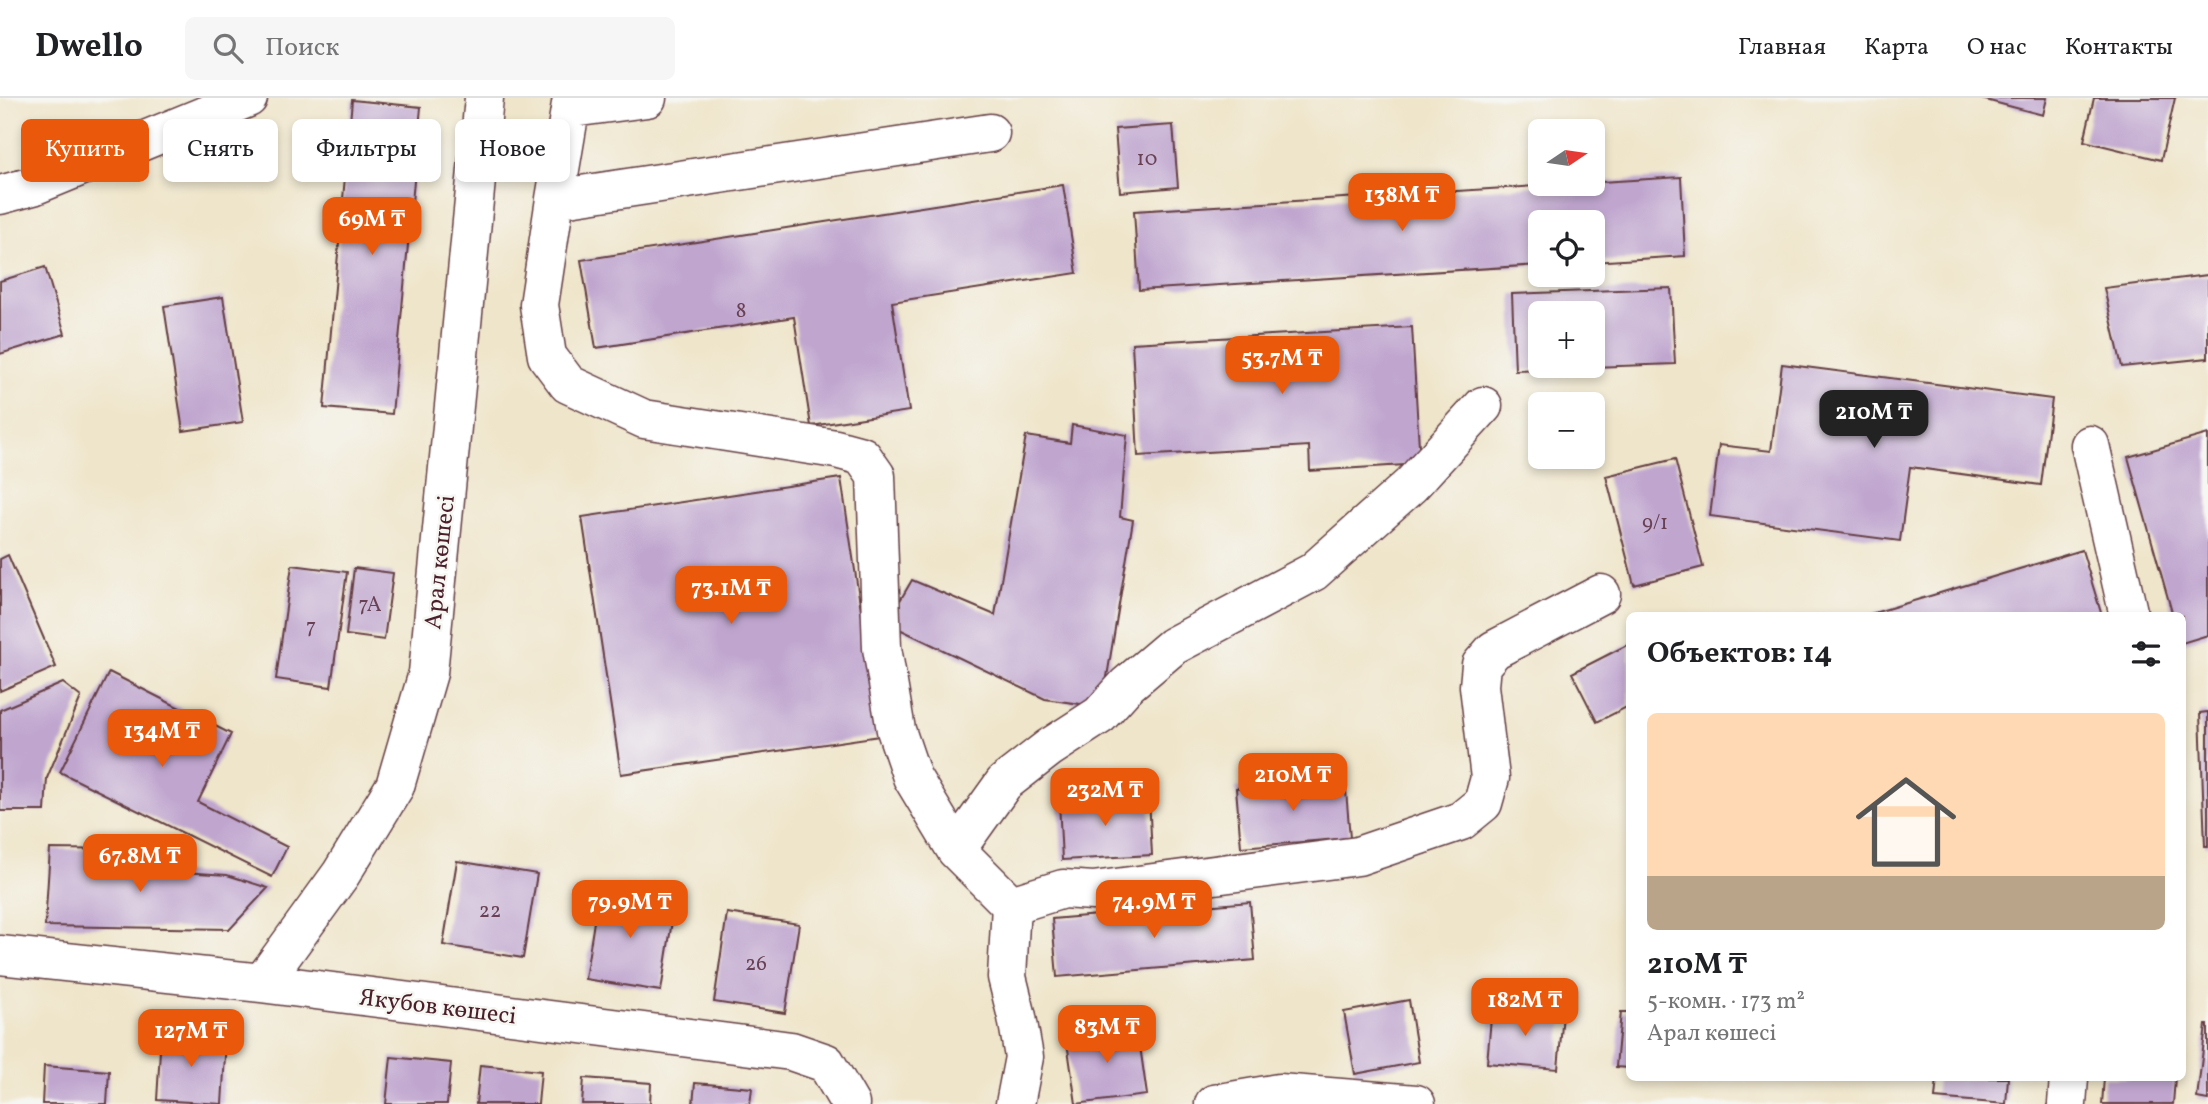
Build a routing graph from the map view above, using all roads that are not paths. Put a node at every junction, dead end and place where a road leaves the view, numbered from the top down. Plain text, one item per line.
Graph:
1 (248, 98) edge
2 (484, 98) edge
3 (648, 98) edge
4 (572, 103) edge
5 (990, 133) dead end
6 (0, 195) edge
7 (555, 199) junction
8 (1483, 406) dead end
9 (2090, 445) dead end
10 (1601, 594) dead end
11 (2128, 612) edge
12 (956, 850) junction
13 (1010, 905) junction
14 (0, 956) edge
15 (262, 983) junction
16 (2069, 1081) edge
17 (850, 1104) edge
18 (1015, 1104) edge
19 (1214, 1104) edge
20 (1416, 1104) edge
21 (2067, 1104) edge

1 - 6 street
2 - 15 street, Арал көшесі
3 - 4 street
4 - 7 street
5 - 7 street
7 - 12 street
8 - 12 street
9 - 11 street
10 - 13 street
12 - 13 street
13 - 18 street
14 - 15 street, Якубов көшесі
15 - 17 street, Якубов көшесі
16 - 21 street
19 - 20 street

